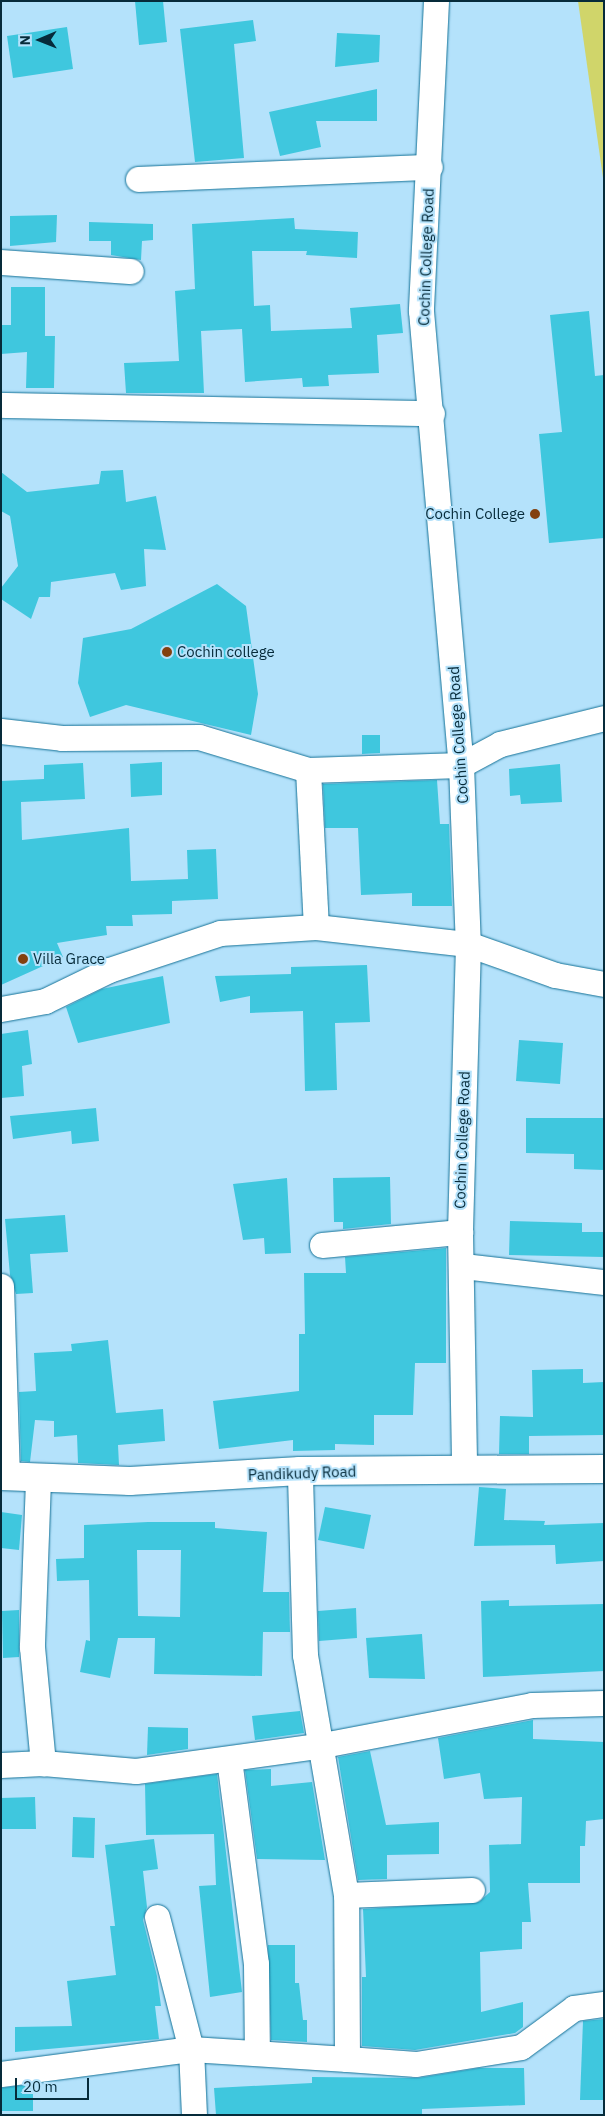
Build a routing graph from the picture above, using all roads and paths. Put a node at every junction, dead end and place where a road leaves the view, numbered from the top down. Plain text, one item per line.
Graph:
1 (436, 1) edge
2 (430, 167) junction
3 (138, 179) dead end
4 (1, 262) edge
5 (131, 271) dead end
6 (1, 405) edge
7 (432, 413) junction
8 (604, 718) edge
9 (1, 731) edge
10 (461, 765) junction
11 (308, 770) junction
12 (316, 926) junction
13 (468, 944) junction
14 (604, 984) edge
15 (1, 1009) edge
16 (460, 1232) junction
17 (322, 1245) dead end
18 (463, 1266) junction
19 (604, 1282) edge
20 (1, 1286) edge
21 (604, 1469) edge
22 (464, 1470) junction
23 (300, 1471) junction
24 (4, 1476) edge
25 (38, 1480) junction
26 (604, 1703) edge
27 (323, 1745) junction
28 (228, 1759) junction
29 (43, 1762) junction
30 (1, 1765) edge
31 (472, 1890) dead end
32 (346, 1895) junction
33 (157, 1917) dead end
34 (604, 2004) edge
35 (191, 2049) junction
36 (257, 2053) junction
37 (347, 2059) junction
38 (1, 2074) edge
39 (194, 2115) edge

1 - 2 street, Cochin College Road
2 - 3 street
2 - 7 street, Cochin College Road
4 - 5 street
6 - 7 street
7 - 10 street, Cochin College Road
8 - 10 street
9 - 11 street
10 - 11 street
10 - 13 street, Cochin College Road
11 - 12 street
12 - 13 street
12 - 15 street
13 - 14 street
13 - 16 street, Cochin College Road
16 - 17 street
16 - 18 street, Cochin College Road
18 - 19 street
18 - 22 street, Cochin College Road
20 - 24 street
21 - 22 street, Pandikudy Road
22 - 23 street, Pandikudy Road
23 - 25 street, Pandikudy Road
23 - 27 street
24 - 25 street, Pandikudy Road
25 - 29 street
26 - 27 street
27 - 28 street
27 - 32 street
28 - 29 street
28 - 36 street
29 - 30 street
31 - 32 street
32 - 37 street
33 - 35 street
34 - 37 street
35 - 36 street
35 - 38 street
35 - 39 street
36 - 37 street

